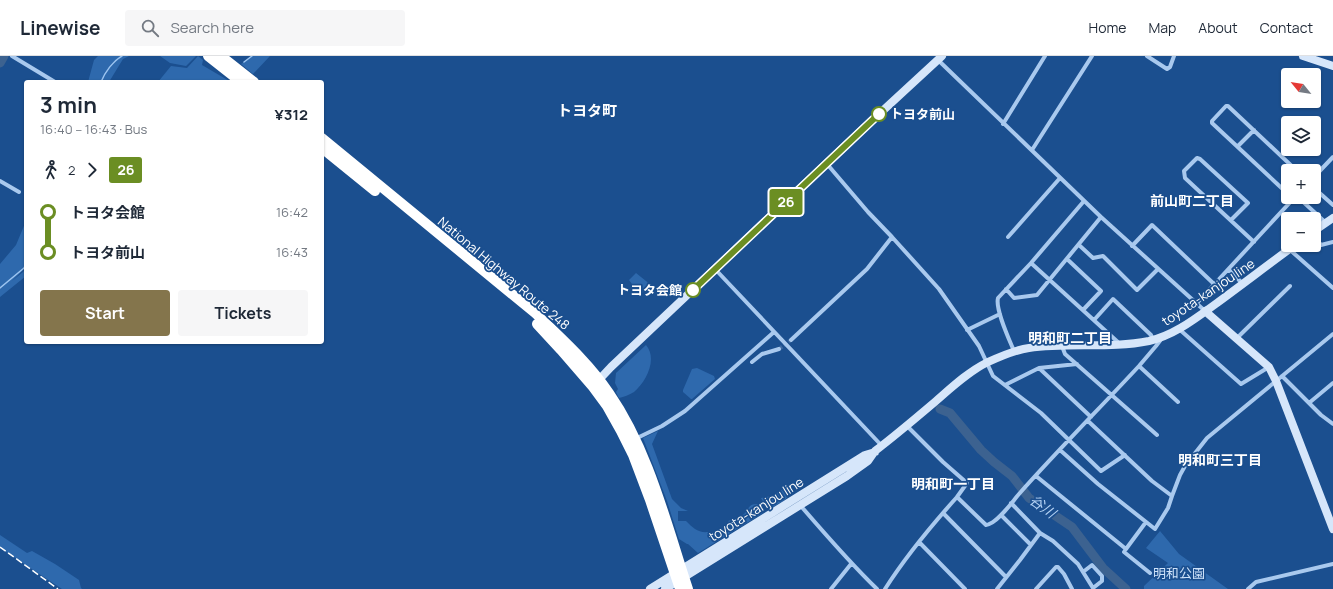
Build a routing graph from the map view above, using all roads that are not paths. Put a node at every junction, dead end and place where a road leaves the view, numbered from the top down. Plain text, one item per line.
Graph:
1 (12, 56) edge
2 (208, 56) edge
3 (1045, 56) edge
4 (1092, 56) edge
5 (1147, 56) edge
6 (1174, 56) edge
7 (1303, 56) edge
8 (222, 58) edge
9 (940, 58) edge
10 (1333, 66) edge
11 (52, 80) edge
12 (239, 80) edge
13 (251, 80) edge
14 (1003, 124) junction
15 (1254, 130) junction
16 (324, 140) edge
17 (1238, 146) junction
18 (324, 150) edge
19 (1032, 150) junction
20 (1333, 157) edge
21 (826, 163) junction
22 (1290, 164) edge
23 (1321, 170) edge
24 (1060, 178) junction
25 (0, 180) edge
26 (1281, 187) edge
27 (19, 192) dead end
28 (1321, 194) edge
29 (1084, 201) junction
30 (1289, 204) edge
31 (1302, 204) edge
32 (1333, 205) edge
33 (1101, 217) junction
34 (1333, 218) edge
35 (1231, 220) junction
36 (1326, 223) junction
37 (1321, 226) edge
38 (892, 237) junction
39 (1008, 237) dead end
40 (1254, 242) junction
41 (1333, 242) edge
42 (1079, 245) junction
43 (1321, 245) edge
44 (1132, 246) junction
45 (1285, 252) edge
46 (1297, 252) edge
47 (1066, 259) junction
48 (1031, 263) junction
49 (715, 269) junction
50 (1158, 269) junction
51 (1229, 270) junction
52 (1050, 280) junction
53 (1214, 284) junction
54 (1243, 284) junction
55 (1290, 286) dead end
56 (1333, 288) edge
57 (1006, 289) junction
58 (1197, 303) junction
59 (1083, 310) junction
60 (1205, 311) junction
61 (1000, 314) junction
62 (1094, 320) junction
63 (1179, 329) junction
64 (967, 330) junction
65 (774, 332) junction
66 (1333, 334) edge
67 (1162, 337) junction
68 (1237, 338) junction
69 (791, 340) tunnel mouth
70 (1153, 340) junction
71 (1121, 345) junction
72 (1062, 346) junction
73 (779, 349) tunnel mouth
74 (1014, 351) junction
75 (752, 362) dead end
76 (986, 363) junction
77 (1077, 364) junction
78 (1139, 366) junction
79 (1269, 367) junction
80 (1038, 368) junction
81 (1279, 379) junction
82 (596, 383) junction
83 (1333, 383) edge
84 (1004, 385) junction
85 (1112, 395) junction
86 (1178, 402) dead end
87 (1309, 403) junction
88 (1089, 419) junction
89 (1332, 422) edge
90 (906, 426) junction
91 (1157, 435) dead end
92 (634, 439) junction
93 (1070, 440) junction
94 (879, 449) junction
95 (1060, 450) junction
96 (1125, 455) junction
97 (1036, 476) junction
98 (1172, 496) junction
99 (957, 497) junction
100 (798, 502) junction
101 (1011, 503) junction
102 (942, 513) junction
103 (1001, 515) junction
104 (1146, 522) junction
105 (1333, 529) edge
106 (1040, 533) junction
107 (919, 542) junction
108 (1031, 545) junction
109 (1126, 549) junction
110 (851, 564) junction
111 (1333, 564) edge
112 (1083, 572) junction
113 (1150, 573) dead end
114 (679, 578) edge
115 (1006, 578) junction
116 (650, 589) edge
117 (665, 589) edge
118 (688, 589) edge
119 (831, 589) edge
120 (877, 589) edge
121 (885, 589) edge
122 (965, 589) edge
123 (997, 589) edge
124 (1037, 589) edge
125 (1072, 589) edge
126 (1248, 589) edge

1 - 11 street
2 - 8 highway
3 - 14 street
4 - 19 street
5 - 6 street
7 - 10 main road
8 - 12 highway
8 - 13 highway
9 - 14 street
9 - 21 main road
14 - 19 street
15 - 17 street
15 - 17 street
15 - 22 street
16 - 82 highway, National Highway Route 248
17 - 26 street
18 - 82 highway, National Highway Route 248
19 - 24 street
20 - 23 street
21 - 38 street
21 - 49 main road
24 - 29 street
24 - 39 street
25 - 27 street
28 - 32 street
29 - 33 street
29 - 48 street
30 - 40 street
31 - 36 street
33 - 42 street
33 - 44 street
34 - 36 main road
35 - 35 street
35 - 40 street
36 - 37 main road
38 - 64 street
38 - 69 street
40 - 51 street
41 - 43 street
42 - 47 street
42 - 50 street
44 - 50 street
44 - 53 street
45 - 54 main road, toyota-kanjou line
46 - 56 street
47 - 52 street
47 - 59 street
48 - 52 street
48 - 57 street
49 - 65 street
49 - 82 main road
50 - 58 street
51 - 53 street
51 - 54 street
52 - 57 street
52 - 59 street
53 - 58 street
54 - 60 main road, toyota-kanjou line
55 - 68 street
57 - 61 street
58 - 60 street
59 - 62 street
60 - 63 main road, toyota-kanjou line
60 - 68 main road
61 - 64 street
61 - 74 street
62 - 70 street
62 - 71 street
63 - 67 main road, toyota-kanjou line
63 - 79 street
64 - 76 street
65 - 92 street
65 - 94 street
66 - 81 street
67 - 70 main road, toyota-kanjou line
67 - 78 street
68 - 79 main road
70 - 71 main road, toyota-kanjou line
71 - 72 main road, toyota-kanjou line
72 - 74 main road, toyota-kanjou line
72 - 77 street
73 - 75 street
74 - 76 main road, toyota-kanjou line
76 - 84 street
76 - 90 main road, toyota-kanjou line
77 - 80 street
77 - 85 street
78 - 85 street
78 - 86 street
79 - 81 main road
80 - 84 street
80 - 88 street
81 - 87 street
81 - 98 street
81 - 105 main road
82 - 92 highway, National Highway Route 248
82 - 114 highway, National Highway Route 248
83 - 87 street
84 - 93 street
85 - 88 street
85 - 91 street
87 - 89 street
88 - 93 street
88 - 96 street
90 - 94 main road, toyota-kanjou line
90 - 99 street
92 - 114 highway, National Highway Route 248
93 - 95 street
93 - 96 street
94 - 100 main road, toyota-kanjou line
95 - 97 street
95 - 104 street
96 - 98 street
97 - 101 street
97 - 109 street
98 - 104 street
99 - 102 street
99 - 103 street
100 - 110 street
100 - 114 main road, toyota-kanjou line
101 - 103 street
101 - 106 street
102 - 107 street
102 - 115 street
103 - 108 street
104 - 109 street
106 - 108 street
106 - 112 street
107 - 121 street
107 - 122 street
108 - 115 street
109 - 113 street
110 - 119 street
110 - 120 street
111 - 126 street
112 - 112 street
114 - 116 main road, toyota-kanjou line
114 - 117 main road, toyota-kanjou line
114 - 118 highway, National Highway Route 248
115 - 123 street
124 - 125 street

